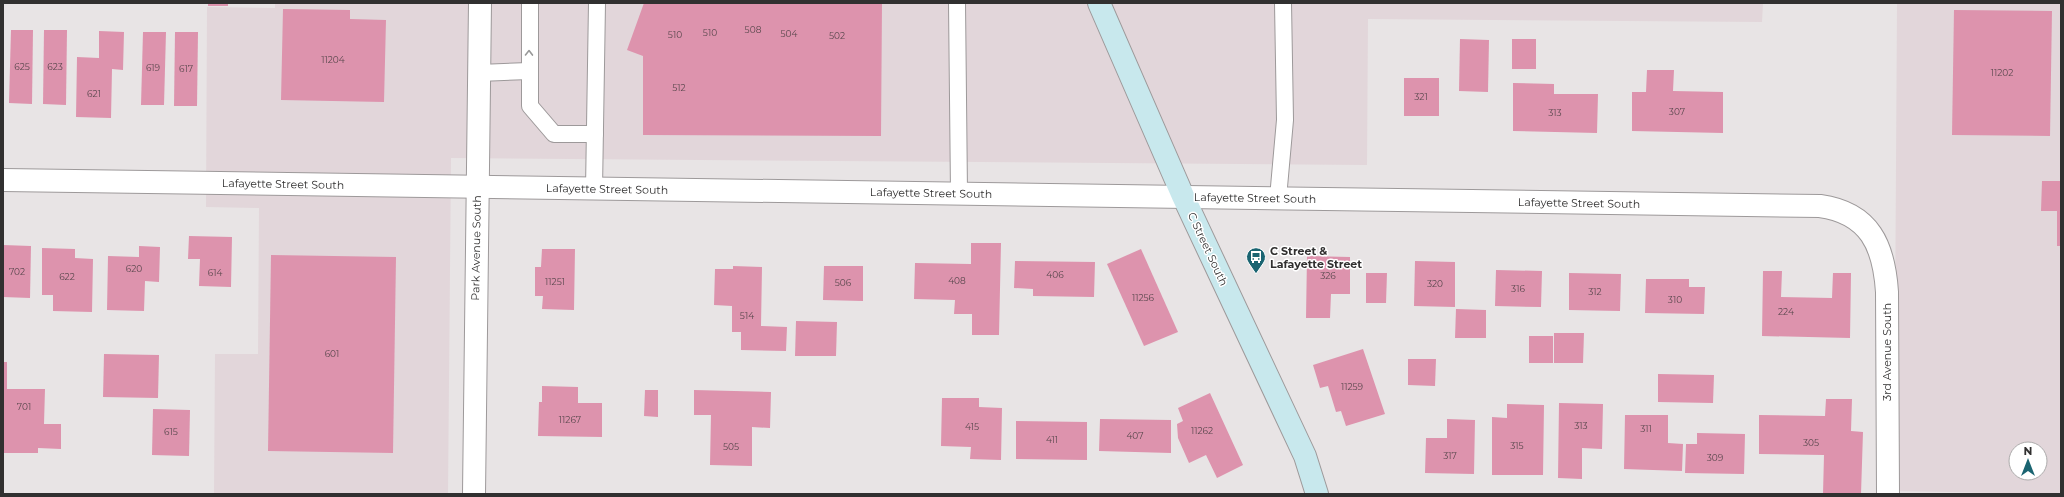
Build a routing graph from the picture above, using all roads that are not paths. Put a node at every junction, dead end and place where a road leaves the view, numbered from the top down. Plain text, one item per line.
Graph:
1 (480, 3) edge
2 (530, 3) edge
3 (597, 3) edge
4 (957, 3) edge
5 (1099, 3) edge
6 (1283, 3) edge
7 (529, 71) junction
8 (479, 73) junction
9 (595, 134) junction
10 (3, 180) edge
11 (477, 187) junction
12 (594, 189) junction
13 (959, 193) junction
14 (1183, 196) junction
15 (1278, 198) junction
16 (1856, 219) joint
17 (474, 494) edge
18 (1317, 494) edge
19 (1888, 494) edge

1 - 8 street, Park Avenue South
7 -> 2 lane
3 - 9 lane
4 - 13 lane
5 - 14 main road, C Street South
6 - 15 lane
7 - 8 lane
7 - 9 lane
8 - 11 street, Park Avenue South
9 - 12 lane
10 - 11 street, Lafayette Street South
11 - 12 street, Lafayette Street South
11 - 17 street, Park Avenue South
12 - 13 street, Lafayette Street South
13 - 14 street, Lafayette Street South
14 - 15 street, Lafayette Street South
14 - 18 main road, C Street South
15 - 16 street, Lafayette Street South
16 - 19 street, 3rd Avenue South

